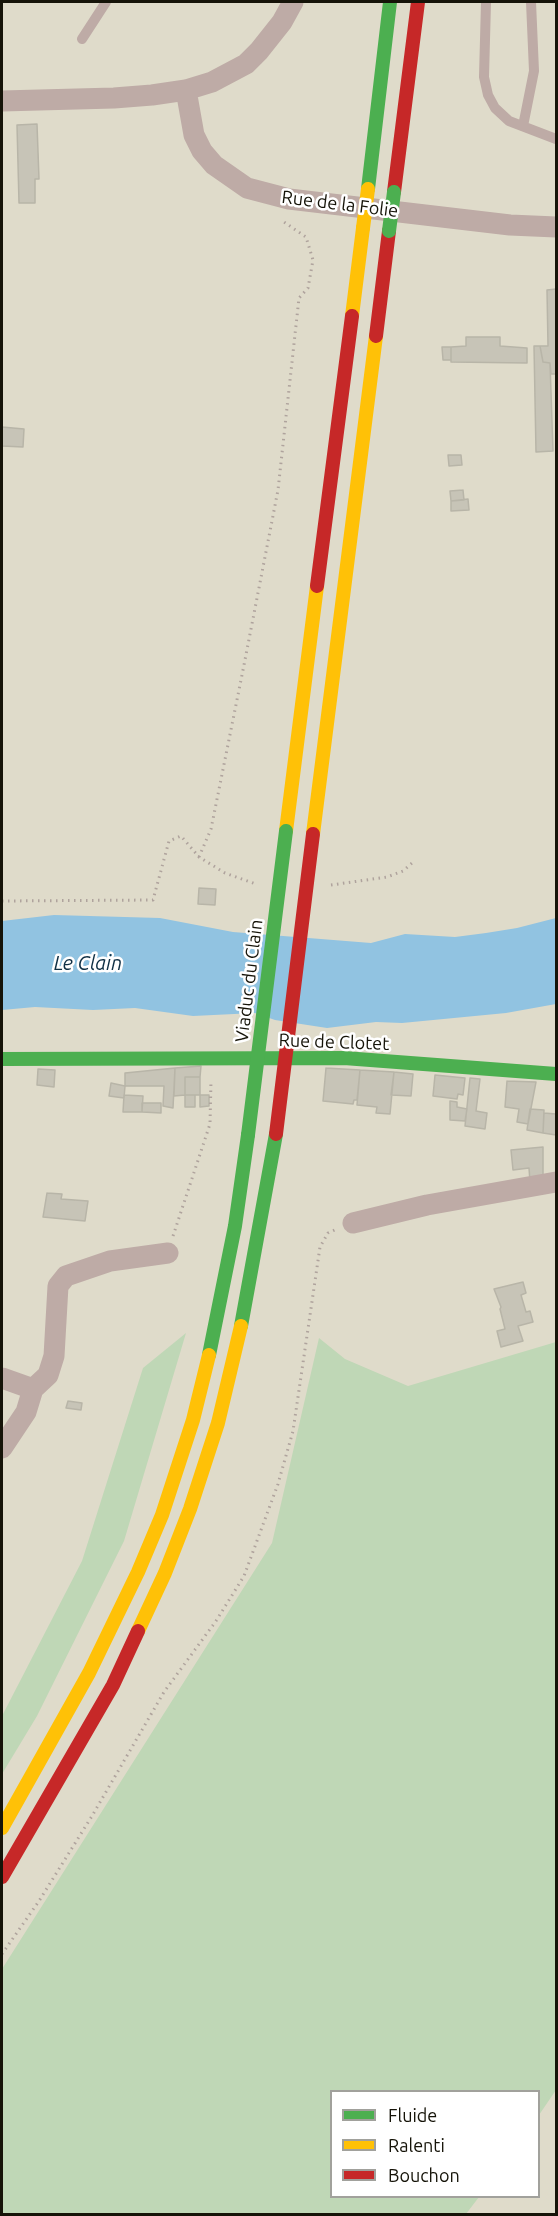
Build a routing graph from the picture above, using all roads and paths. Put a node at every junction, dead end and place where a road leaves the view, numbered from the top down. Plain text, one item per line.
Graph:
1 (106, 2) edge
2 (293, 2) edge
3 (390, 2) edge
4 (418, 2) edge
5 (486, 2) edge
6 (531, 2) edge
7 (82, 39) dead end
8 (186, 90) junction
9 (2, 101) edge
10 (523, 126) junction
11 (556, 139) edge
12 (284, 222) dead end
13 (556, 227) edge
14 (199, 856) junction
15 (412, 863) dead end
16 (265, 884) dead end
17 (321, 886) dead end
18 (2, 901) edge
19 (211, 1057) junction
20 (2, 1059) edge
21 (556, 1074) edge
22 (556, 1182) edge
23 (352, 1223) joint
24 (168, 1253) joint
25 (2, 1378) edge
26 (33, 1389) junction
27 (2, 1448) edge
28 (2, 1828) edge
29 (2, 1877) edge
30 (2, 1954) edge

1 - 7 lane
2 - 8 street
3 - 28 main road, Viaduc du Clain, bridge
4 - 29 main road, bridge
5 - 10 lane
6 - 10 lane
8 - 9 street
8 - 13 street, Rue de la Folie
10 - 11 lane
12 - 14 path
14 - 16 path
14 - 18 path
15 - 17 path
19 - 20 main road, Rue de Clotet
19 - 21 main road, Rue de Clotet
19 - 24 path
22 - 23 street
23 - 30 path
24 - 26 street
25 - 26 street
26 - 27 street

